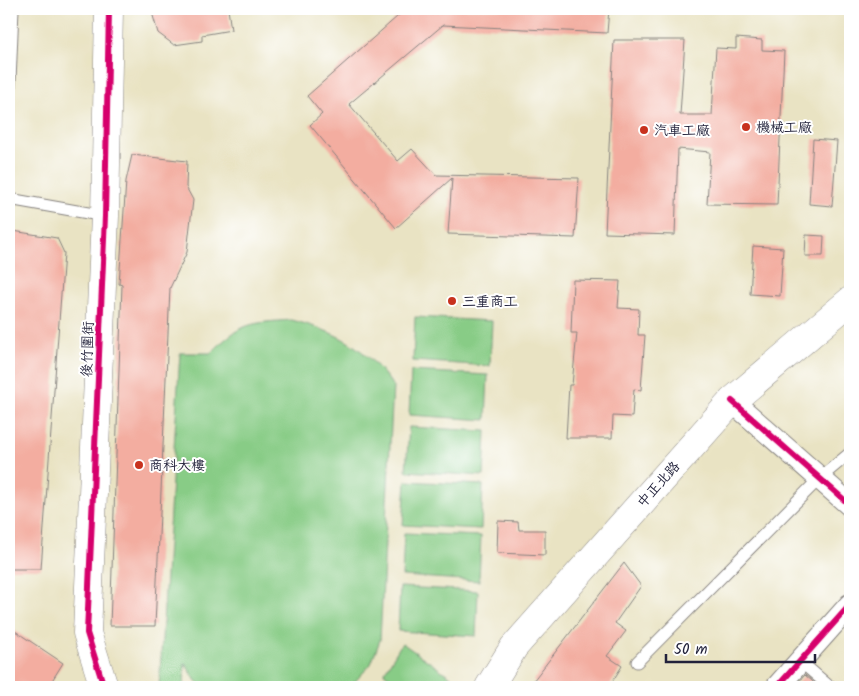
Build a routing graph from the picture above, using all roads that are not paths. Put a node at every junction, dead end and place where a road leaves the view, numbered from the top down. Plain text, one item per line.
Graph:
1 (13, 9) edge
2 (109, 9) edge
3 (9, 106) edge
4 (9, 199) edge
5 (105, 216) junction
6 (850, 301) edge
7 (732, 401) junction
8 (850, 453) edge
9 (820, 478) junction
10 (850, 505) edge
11 (850, 605) edge
12 (800, 660) junction
13 (637, 662) dead end
14 (104, 687) edge
15 (489, 687) edge
16 (776, 687) edge
17 (830, 687) edge

1 - 3 lane
2 - 5 street, 後竹圍街
4 - 5 lane
5 - 14 street, 後竹圍街
6 - 7 street, 中正北路
7 - 9 street
7 - 15 street, 中正北路
8 - 9 lane
9 - 10 street
9 - 13 lane
11 - 12 street
12 - 16 street
12 - 17 lane

